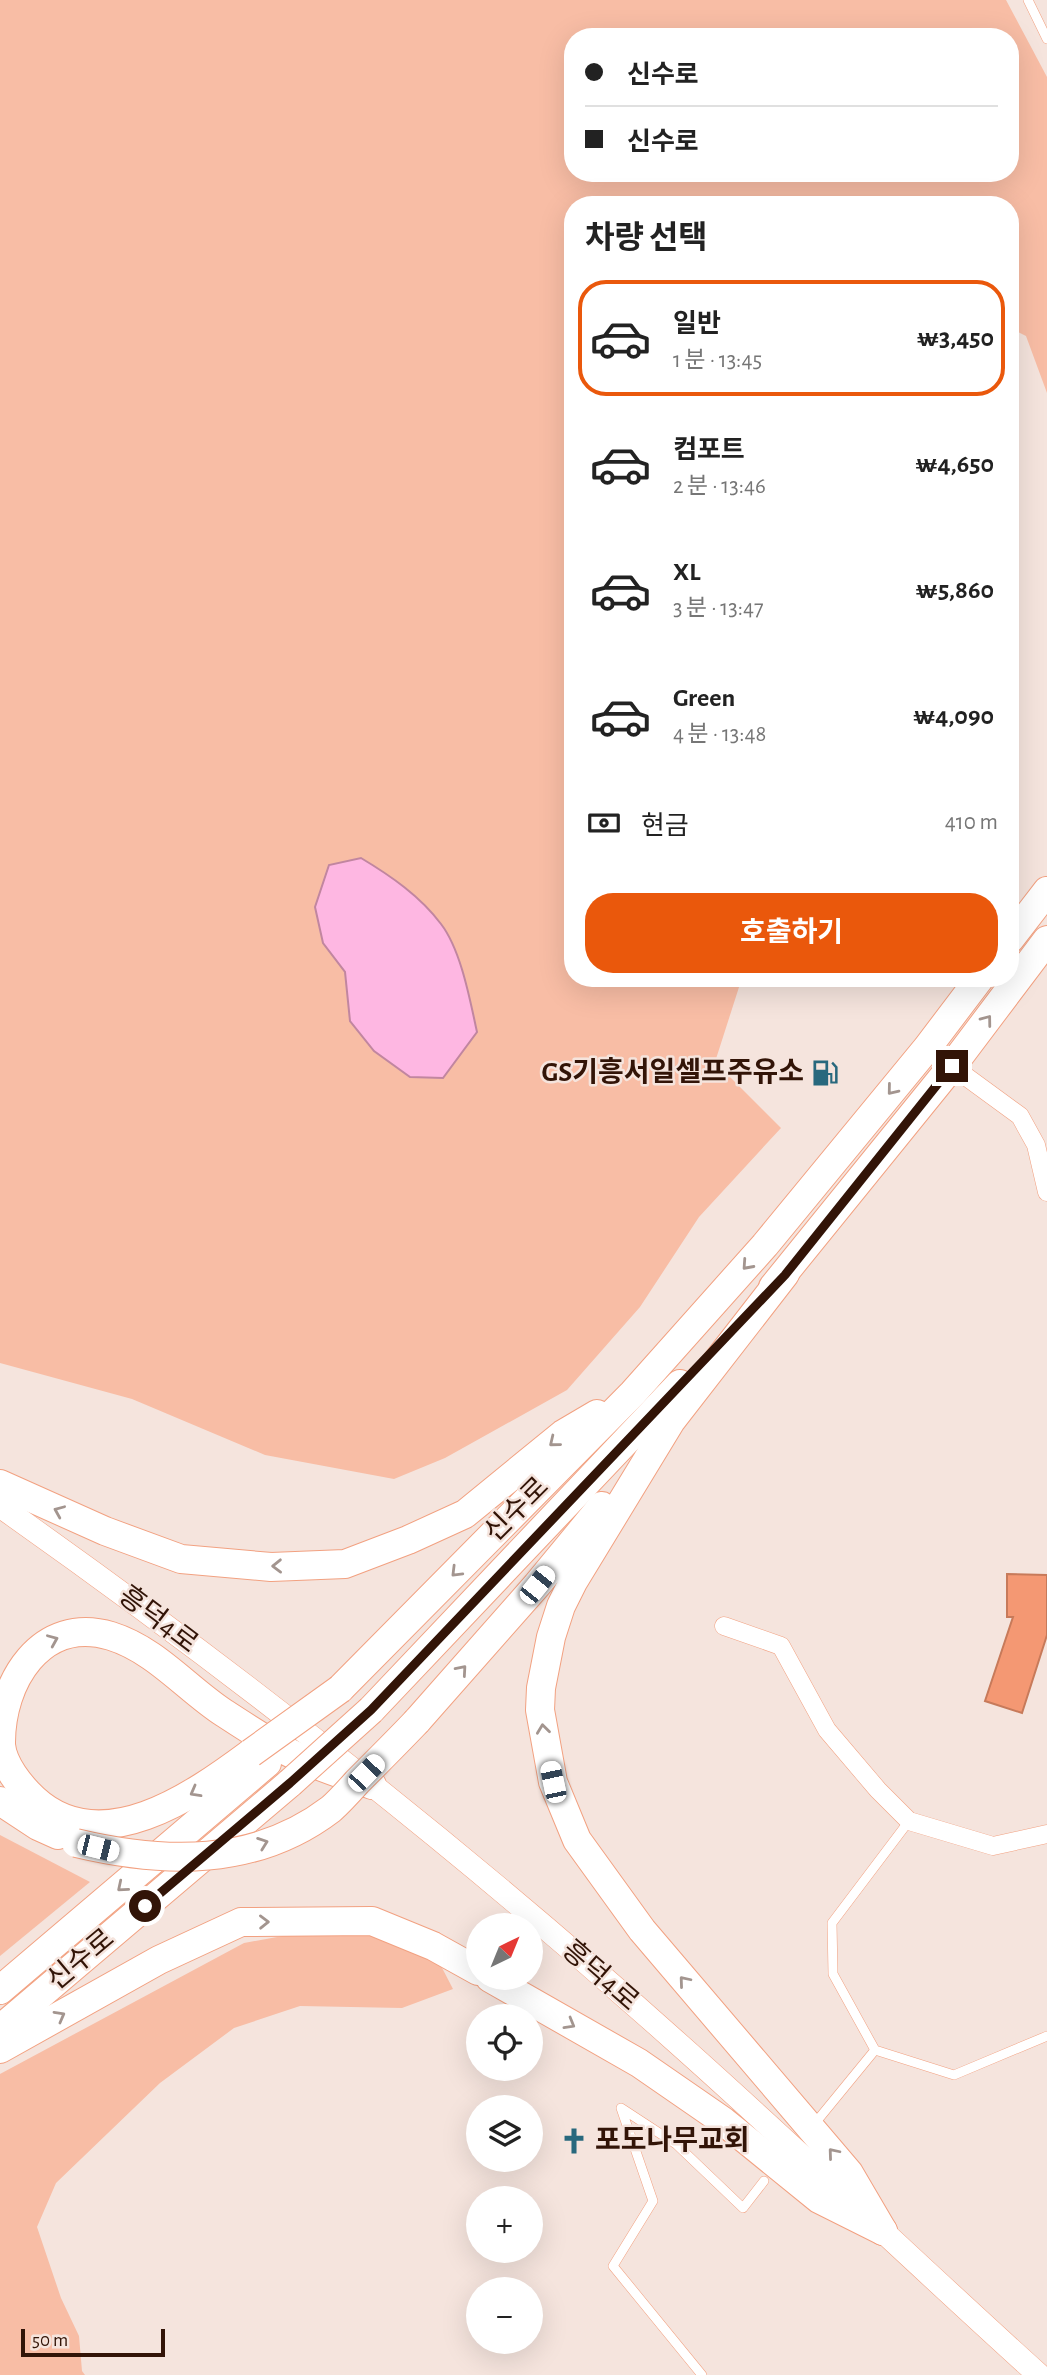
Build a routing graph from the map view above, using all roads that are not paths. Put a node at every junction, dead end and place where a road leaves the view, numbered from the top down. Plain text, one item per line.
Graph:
1 (1028, 0) edge
2 (1047, 39) edge
3 (1047, 891) edge
4 (1019, 927) edge
5 (1047, 940) edge
6 (1019, 977) edge
7 (973, 987) edge
8 (1012, 987) edge
9 (926, 1048) junction
10 (952, 1066) junction
11 (1047, 1192) edge
12 (785, 1275) junction
13 (633, 1393) junction
14 (671, 1421) junction
15 (0, 1484) edge
16 (0, 1506) edge
17 (724, 1626) dead end
18 (259, 1758) junction
19 (372, 1785) junction
20 (0, 1801) edge
21 (909, 1821) junction
22 (1047, 1834) edge
23 (466, 1964) edge
24 (0, 1990) edge
25 (511, 1990) edge
26 (0, 2029) edge
27 (1047, 2036) edge
28 (0, 2049) edge
29 (876, 2050) junction
30 (816, 2122) dead end
31 (764, 2181) dead end
32 (883, 2231) junction
33 (702, 2375) edge
34 (1040, 2375) edge

1 - 2 lane
3 - 4 main road
6 -> 5 main road, 신수로
7 - 9 main road, 신수로
10 -> 8 main road, 신수로
9 - 10 street
9 -> 13 main road, 신수로
10 - 11 street
10 - 12 main road, 신수로
12 - 14 main road
12 - 26 main road, 신수로, bridge
13 -> 15 main road
13 -> 18 main road, 신수로, bridge
20 -> 14 main road, bridge
32 -> 14 main road
16 - 19 street, 흥덕4로
17 - 21 street
18 -> 19 main road
18 -> 24 main road, 신수로
19 - 32 street, 흥덕4로
21 - 22 street
21 - 29 lane
28 -> 23 main road
25 -> 32 main road
27 - 29 lane
29 - 30 lane
31 - 33 lane
32 - 34 street, 흥덕4로

